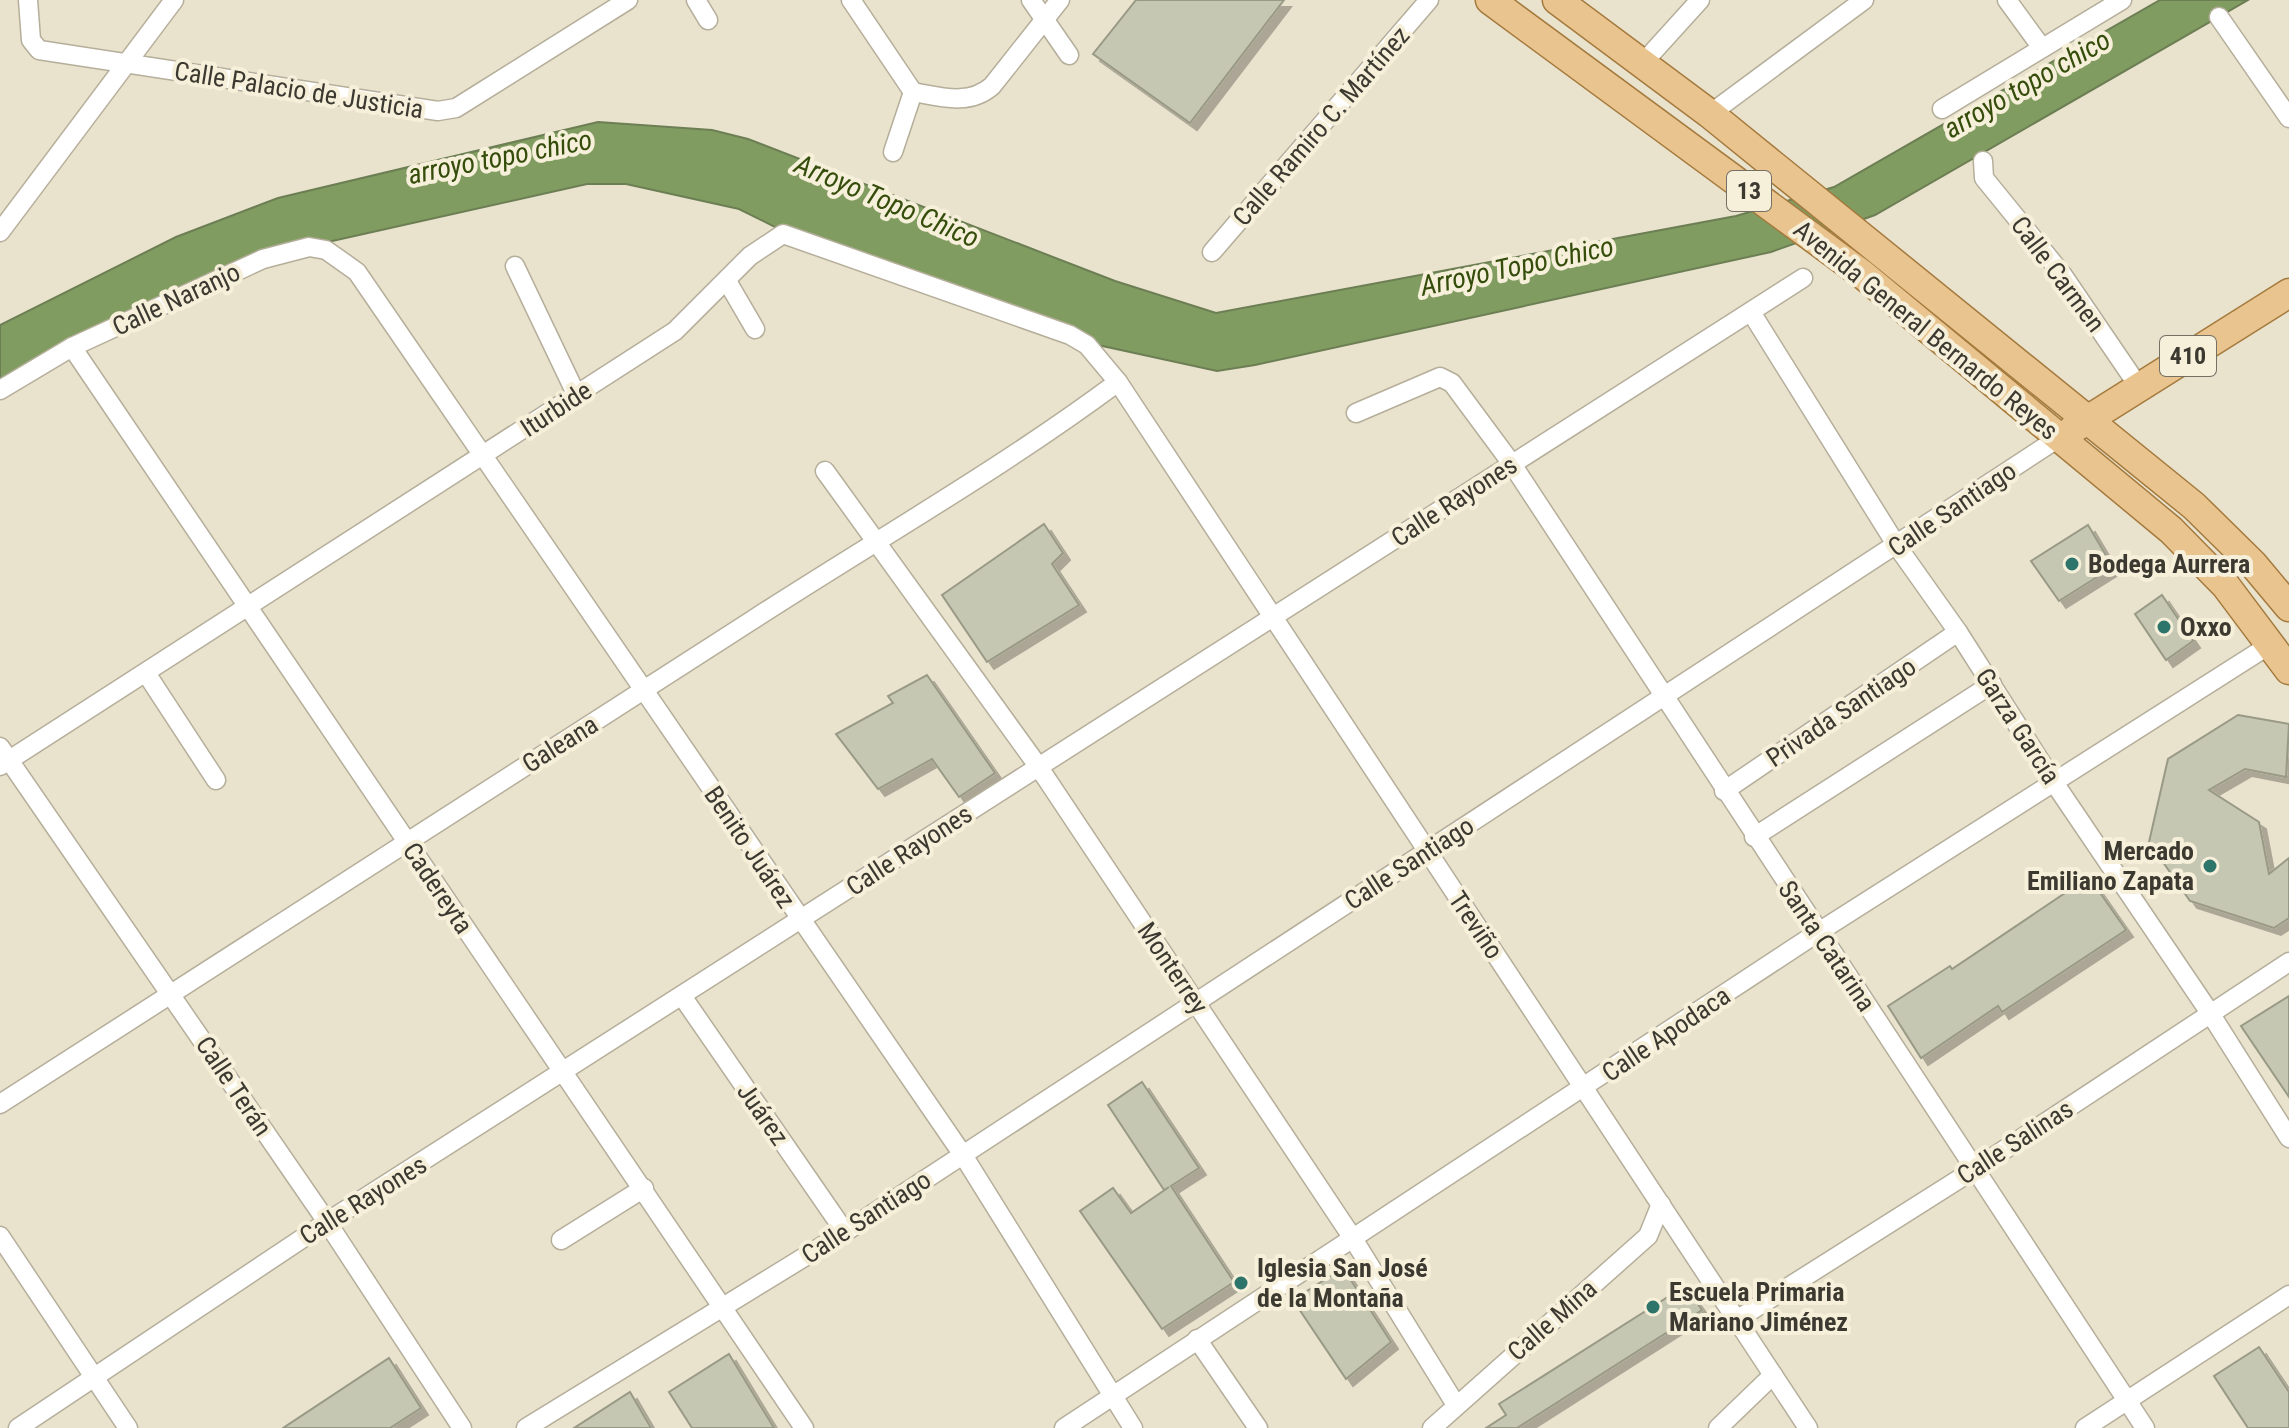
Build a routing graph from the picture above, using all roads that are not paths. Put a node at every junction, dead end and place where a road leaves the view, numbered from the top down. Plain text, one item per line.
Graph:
1 (28, 0) edge
2 (174, 0) edge
3 (628, 0) edge
4 (696, 0) edge
5 (851, 0) edge
6 (1031, 0) edge
7 (1060, 0) edge
8 (1429, 0) edge
9 (1490, 0) edge
10 (1557, 0) edge
11 (1700, 0) edge
12 (1864, 0) edge
13 (2007, 0) edge
14 (2122, 0) edge
15 (2219, 17) dead end
16 (708, 20) dead end
17 (1043, 20) junction
18 (2042, 48) junction
19 (1069, 55) dead end
20 (126, 64) junction
21 (1642, 64) junction
22 (913, 92) junction
23 (1942, 109) dead end
24 (1710, 114) junction
25 (2289, 118) edge
26 (893, 152) dead end
27 (1983, 161) dead end
28 (0, 232) edge
29 (1212, 252) dead end
30 (515, 266) dead end
31 (357, 272) joint
32 (1803, 278) dead end
33 (727, 281) junction
34 (2289, 293) edge
35 (1751, 312) junction
36 (755, 329) dead end
37 (72, 347) junction
38 (1118, 382) junction
39 (2139, 387) junction
40 (0, 390) edge
41 (577, 396) junction
42 (1356, 413) dead end
43 (2087, 419) junction
44 (2060, 437) junction
45 (484, 457) junction
46 (1512, 464) junction
47 (825, 471) dead end
48 (877, 540) junction
49 (1897, 546) junction
50 (248, 607) junction
51 (2289, 607) edge
52 (1273, 617) junction
53 (1958, 632) junction
54 (2280, 638) edge
55 (2289, 670) edge
56 (146, 673) junction
57 (1992, 684) junction
58 (644, 690) junction
59 (1663, 697) junction
60 (3, 758) edge
61 (1038, 766) junction
62 (216, 780) dead end
63 (2053, 781) junction
64 (1724, 791) junction
65 (1754, 837) junction
66 (406, 840) junction
67 (1428, 852) junction
68 (801, 921) junction
69 (1817, 933) junction
70 (2289, 962) edge
71 (170, 993) junction
72 (682, 996) junction
73 (1194, 1001) junction
74 (2210, 1013) junction
75 (564, 1074) junction
76 (1585, 1088) junction
77 (0, 1104) edge
78 (2289, 1138) edge
79 (963, 1155) junction
80 (1975, 1169) junction
81 (644, 1188) junction
82 (1661, 1204) junction
83 (327, 1222) junction
84 (845, 1232) junction
85 (0, 1236) edge
86 (1352, 1237) junction
87 (561, 1240) dead end
88 (7, 1260) edge
89 (2289, 1295) edge
90 (725, 1307) junction
91 (1738, 1319) junction
92 (1197, 1339) junction
93 (1773, 1375) junction
94 (95, 1377) junction
95 (1114, 1397) junction
96 (2127, 1402) junction
97 (1456, 1405) junction
98 (18, 1428) edge
99 (128, 1428) edge
100 (462, 1428) edge
101 (526, 1428) edge
102 (804, 1428) edge
103 (1064, 1428) edge
104 (1133, 1428) edge
105 (1258, 1428) edge
106 (1432, 1428) edge
107 (1718, 1428) edge
108 (1808, 1428) edge
109 (2085, 1428) edge
110 (2145, 1428) edge

1 - 20 street, Calle Palacio de Justicia
2 - 20 street
3 - 20 street, Calle Palacio de Justicia
4 - 16 street
5 - 22 street
6 - 17 street
7 - 17 street
8 - 29 street, Calle Ramiro C. Martínez
9 - 44 main road, Avenida General Bernardo Reyes / 13
10 - 21 main road, Avenida General Bernardo Reyes / 13
11 - 21 street
12 - 24 street
13 - 18 street
14 - 18 street
15 - 25 street
17 - 19 street
17 - 22 street
18 - 23 street
20 - 28 street
21 - 24 main road, Avenida General Bernardo Reyes / 13
22 - 26 street
24 - 43 main road, Avenida General Bernardo Reyes / 13
27 - 39 street, Calle Carmen
30 - 41 street
31 - 37 street, Calle Naranjo
31 - 45 street, Benito Juárez
32 - 35 street, Calle Rayones
33 - 36 street
33 - 38 street, Iturbide
33 - 41 street, Iturbide
34 - 39 main road, Calle Santiago / 410
35 - 46 street, Calle Rayones
35 - 49 street, Garza García
37 - 40 street, Calle Naranjo
37 - 50 street, Cadereyta
38 - 48 street, Galeana
38 - 52 street, Treviño
39 - 43 main road, Calle Santiago / 410
41 - 45 street, Iturbide
42 - 46 street, Santa Catarina
43 - 44 main road, Calle Santiago / 410
43 - 51 main road, Avenida General Bernardo Reyes / 13
44 - 49 street, Calle Santiago
44 - 54 main road, Avenida General Bernardo Reyes / 13
45 - 50 street, Iturbide
45 - 58 street, Benito Juárez
46 - 52 street, Calle Rayones
46 - 59 street, Santa Catarina
47 - 48 street, Monterrey
48 - 58 street, Galeana
48 - 61 street, Monterrey
49 - 53 street, Garza García
49 - 59 street, Calle Santiago
50 - 56 street, Iturbide
50 - 66 street, Cadereyta
52 - 61 street, Calle Rayones
52 - 67 street, Treviño
53 - 57 street, Garza García
53 - 64 street, Privada Santiago
54 - 55 main road, Avenida General Bernardo Reyes / 13
54 - 63 street, Calle Apodaca
56 - 60 street, Iturbide
56 - 62 street
57 - 63 street, Garza García
57 - 65 street
58 - 66 street, Galeana
58 - 68 street, Benito Juárez
59 - 64 street, Santa Catarina
59 - 67 street, Calle Santiago
60 - 71 street, Calle Terán
61 - 68 street, Calle Rayones
61 - 73 street, Monterrey
63 - 69 street, Calle Apodaca
63 - 74 street, Garza García
64 - 65 street, Santa Catarina
65 - 69 street, Santa Catarina
66 - 71 street, Galeana
66 - 75 street, Cadereyta
67 - 73 street, Calle Santiago
67 - 76 street, Treviño
68 - 72 street, Calle Rayones
68 - 79 street, Benito Juárez
69 - 76 street, Calle Apodaca
69 - 80 street, Santa Catarina
70 - 74 street, Calle Salinas
71 - 77 street, Galeana
71 - 83 street, Calle Terán
72 - 75 street, Calle Rayones
72 - 84 street, Juárez
73 - 79 street, Calle Santiago
73 - 86 street, Monterrey
74 - 78 street, Garza García
74 - 80 street, Calle Salinas
75 - 81 street, Cadereyta
75 - 83 street, Calle Rayones
76 - 82 street, Treviño
76 - 86 street, Calle Apodaca
79 - 84 street, Calle Santiago
79 - 95 street, Benito Juárez
80 - 91 street, Calle Salinas
80 - 96 street, Santa Catarina
81 - 87 street
81 - 90 street, Cadereyta
82 - 91 street, Treviño
82 - 97 street, Calle Mina
83 - 94 street, Calle Rayones
83 - 100 street, Calle Terán
84 - 90 street, Calle Santiago
85 - 88 street
86 - 92 street, Calle Apodaca
86 - 97 street, Monterrey
88 - 94 street
89 - 96 street
90 - 101 street, Calle Santiago
90 - 102 street, Cadereyta
91 - 93 street, Treviño
92 - 95 street, Calle Apodaca
92 - 105 street
93 - 107 street
93 - 108 street, Treviño
94 - 98 street, Calle Rayones
94 - 99 street
95 - 103 street, Calle Apodaca
95 - 104 street, Benito Juárez
96 - 109 street
96 - 110 street, Santa Catarina
97 - 106 street, Calle Mina

